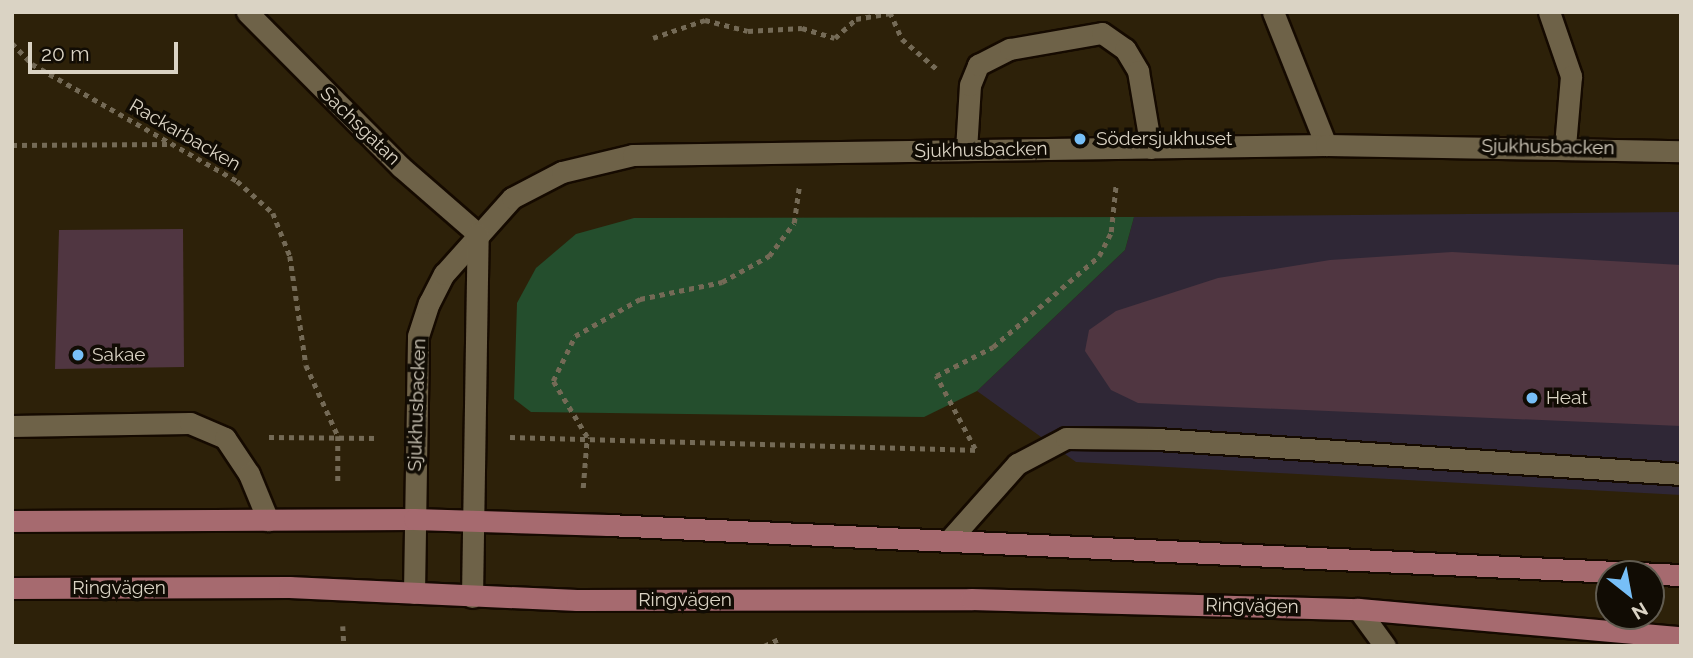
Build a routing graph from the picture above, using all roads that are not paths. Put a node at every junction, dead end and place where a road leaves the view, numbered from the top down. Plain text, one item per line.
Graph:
1 (247, 12) edge
2 (1273, 12) edge
3 (1549, 12) edge
4 (1325, 145) junction
5 (1564, 146) junction
6 (1151, 148) junction
7 (966, 150) junction
8 (1679, 150) edge
9 (478, 234) junction
10 (12, 426) edge
11 (1681, 474) edge
12 (414, 519) junction
13 (268, 520) junction
14 (12, 521) edge
15 (472, 521) junction
16 (952, 537) junction
17 (1681, 575) edge
18 (12, 588) edge
19 (414, 593) junction
20 (472, 597) junction
21 (1358, 609) junction
22 (1681, 637) edge
23 (1385, 646) edge

1 - 9 street, Sachsgatan
2 - 4 street
3 - 5 street
4 - 5 street, Sjukhusbacken
4 - 6 street, Sjukhusbacken
5 - 8 street, Sjukhusbacken
6 - 7 street, Sjukhusbacken
6 - 7 street
7 - 9 street, Sjukhusbacken
9 - 12 street, Sjukhusbacken
9 - 15 street
10 - 13 street
11 - 16 street
12 - 13 main road
12 - 15 main road
12 - 19 street, Sjukhusbacken
13 - 14 main road
15 - 16 main road
15 - 20 street
16 - 17 main road
18 - 19 main road, Ringvägen
19 - 20 main road, Ringvägen
20 - 21 main road, Ringvägen
21 - 22 main road, Ringvägen
21 - 23 street

